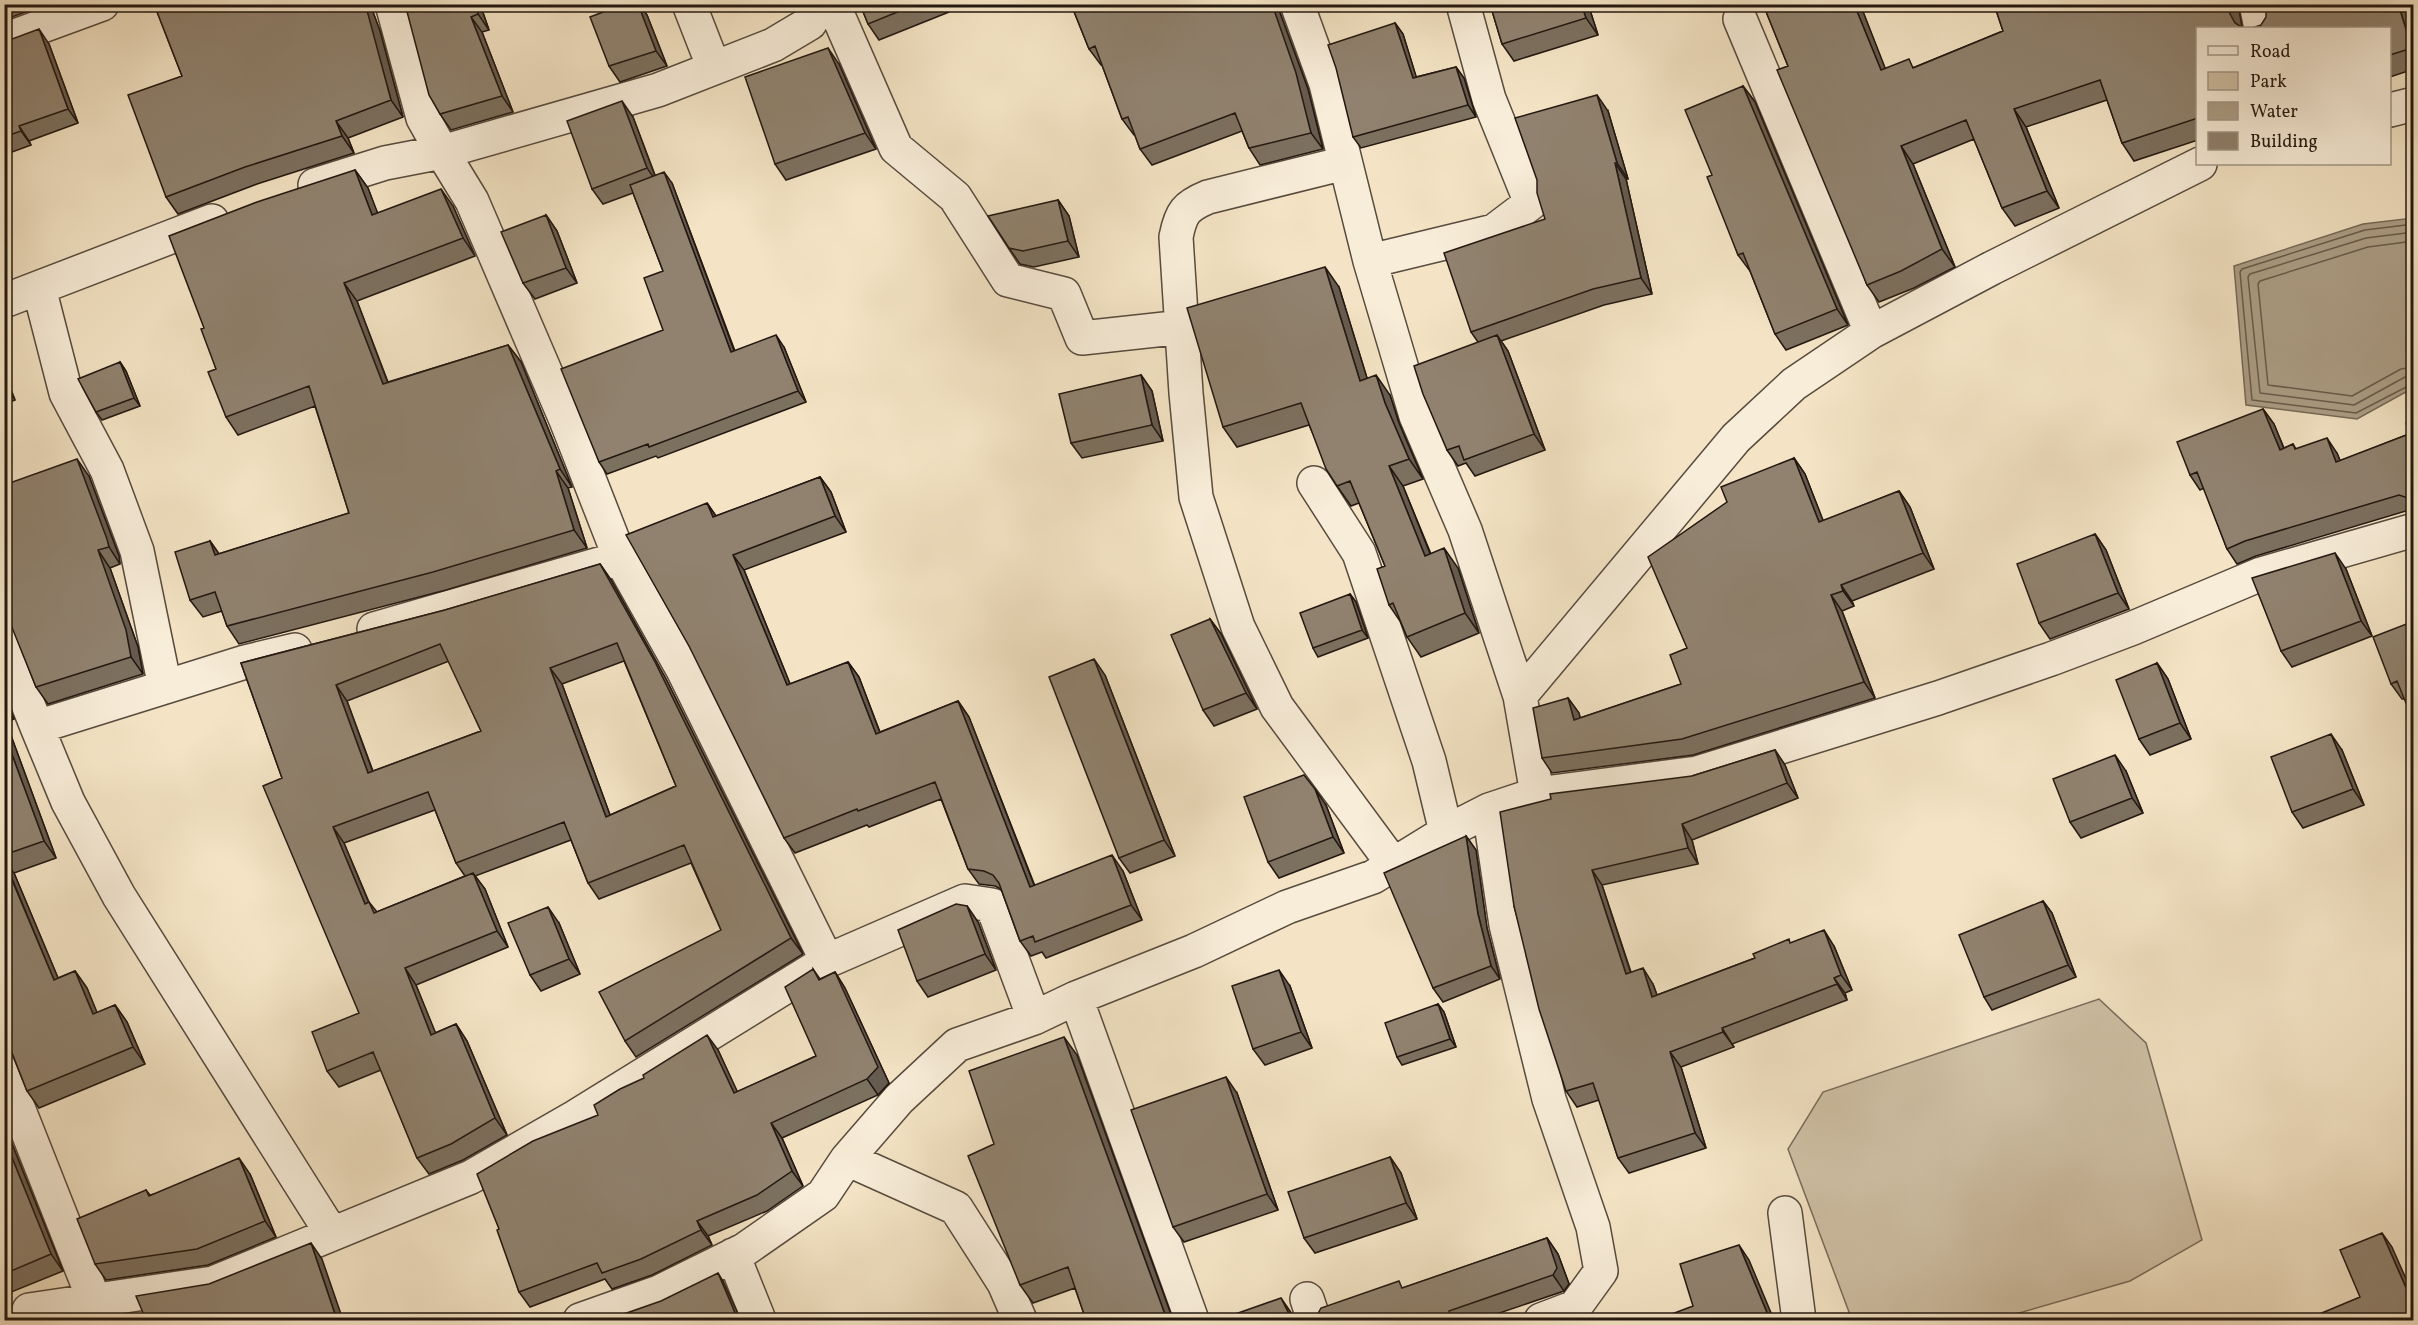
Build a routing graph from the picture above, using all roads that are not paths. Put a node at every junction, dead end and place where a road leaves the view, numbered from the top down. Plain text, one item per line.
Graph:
1 (102, 4) edge
2 (392, 4) edge
3 (689, 4) edge
4 (819, 4) edge
5 (833, 4) edge
6 (1297, 4) edge
7 (1463, 4) edge
8 (2256, 4) edge
9 (1740, 19) dead end
10 (2261, 27) edge
11 (4, 40) edge
12 (714, 68) junction
13 (2414, 105) edge
14 (2391, 110) edge
15 (442, 152) junction
16 (1345, 163) junction
17 (2197, 165) edge
18 (285, 195) edge
19 (240, 211) edge
20 (1370, 261) junction
21 (39, 288) junction
22 (4, 301) edge
23 (1183, 327) junction
24 (1871, 332) junction
25 (1314, 483) dead end
26 (2414, 530) edge
27 (620, 558) junction
28 (4, 644) edge
29 (165, 687) junction
30 (1520, 696) junction
31 (38, 727) junction
32 (1538, 794) junction
33 (1489, 810) junction
34 (1446, 832) junction
35 (1393, 864) junction
36 (827, 962) junction
37 (1076, 998) junction
38 (1034, 1018) junction
39 (4, 1072) edge
40 (847, 1159) junction
41 (1785, 1213) dead end
42 (332, 1234) junction
43 (733, 1255) junction
44 (94, 1300) junction
45 (23, 1314) edge
46 (580, 1320) edge
47 (759, 1320) edge
48 (1020, 1320) edge
49 (1192, 1320) edge
50 (1541, 1320) edge
51 (1799, 1320) edge

1 - 11 street
2 - 15 street
3 - 12 street
4 - 12 street
5 - 23 street
6 - 16 street
7 - 20 street
8 - 10 street
9 - 24 street
12 - 15 street
13 - 14 street
15 - 18 street
15 - 27 street
16 - 20 street
16 - 23 street
17 - 24 street
19 - 21 street
20 - 30 street
21 - 22 street
21 - 29 street
23 - 35 street
24 - 30 street
25 - 34 street
26 - 32 street
27 - 29 street
27 - 36 street
28 - 31 street
29 - 31 street
30 - 32 street
31 - 42 street
32 - 33 street
33 - 34 street
33 - 50 street
34 - 35 street
35 - 37 street
36 - 38 street
36 - 42 street
37 - 38 street
37 - 49 street
38 - 40 street
39 - 44 street
40 - 43 street
40 - 48 street
41 - 51 street
42 - 44 street
43 - 46 street
43 - 47 street
44 - 45 street

